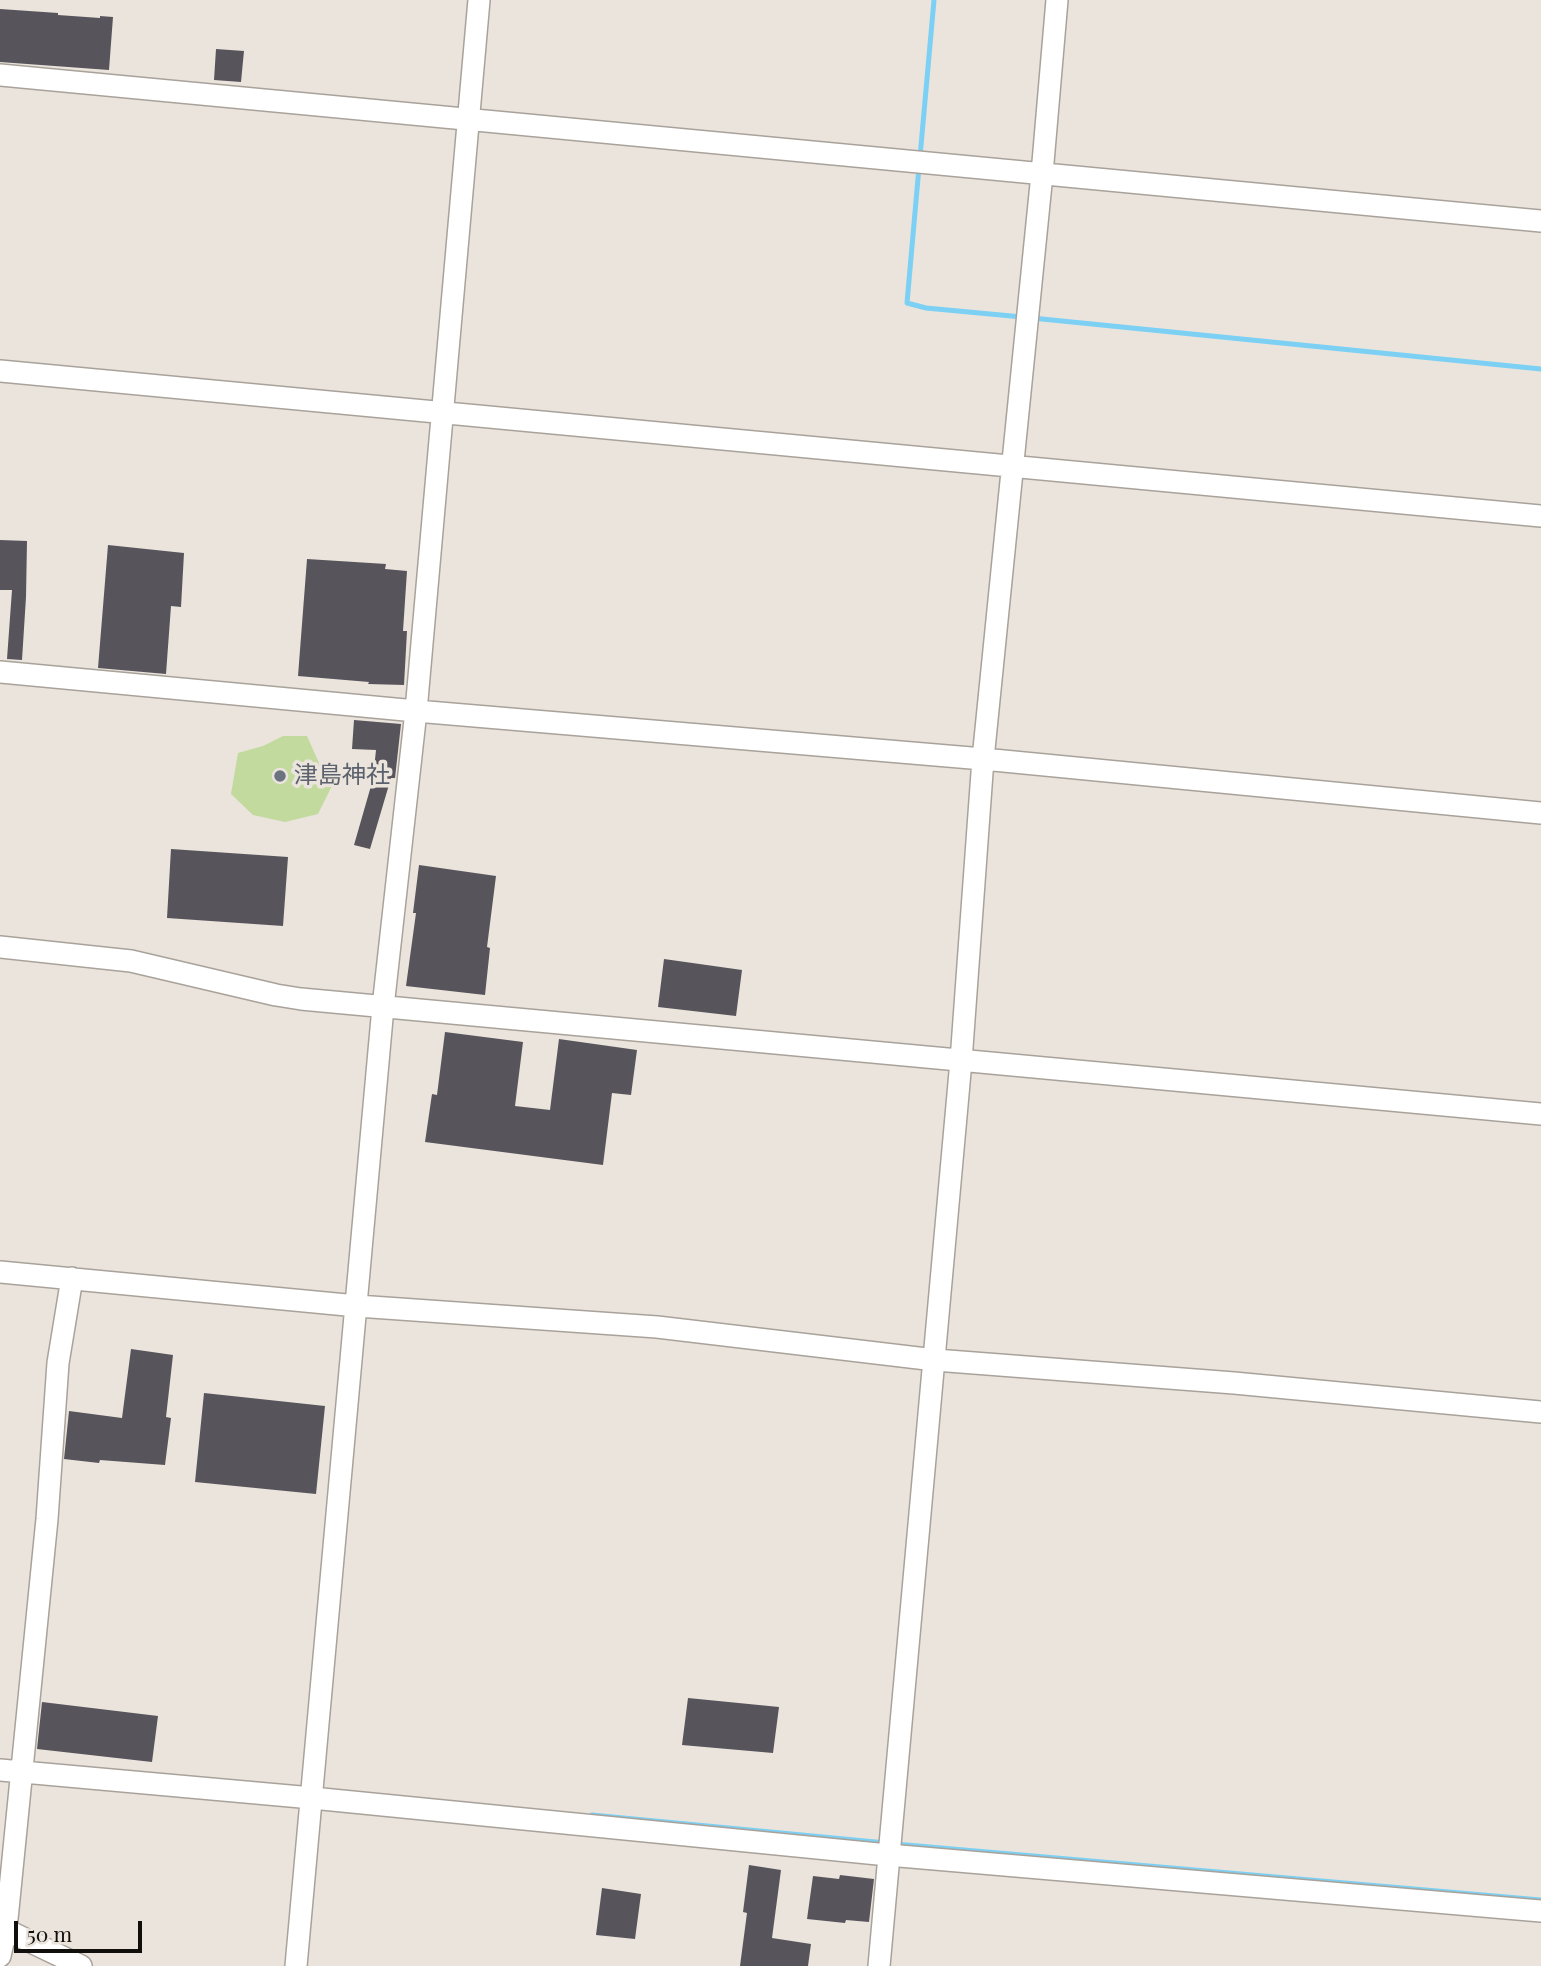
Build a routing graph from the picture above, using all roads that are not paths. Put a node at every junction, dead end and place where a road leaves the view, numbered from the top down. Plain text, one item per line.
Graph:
1 (479, 0) edge
2 (1058, 0) edge
3 (0, 75) edge
4 (468, 118) junction
5 (1042, 174) junction
6 (1541, 221) edge
7 (0, 371) edge
8 (443, 413) junction
9 (1012, 466) junction
10 (1541, 516) edge
11 (0, 672) edge
12 (416, 711) junction
13 (982, 759) junction
14 (1541, 813) edge
15 (0, 947) edge
16 (383, 1007) junction
17 (961, 1060) junction
18 (1541, 1114) edge
19 (0, 1272) edge
20 (72, 1278) junction
21 (357, 1306) junction
22 (935, 1360) junction
23 (1541, 1412) edge
24 (10, 1771) edge
25 (312, 1798) junction
26 (888, 1855) junction
27 (1541, 1911) edge
28 (3, 1928) edge
29 (0, 1956) edge
30 (81, 1966) edge
31 (296, 1966) edge
32 (879, 1966) edge

1 - 4 street
2 - 5 street
3 - 4 street
4 - 5 street
4 - 8 street
5 - 6 street
5 - 9 street
7 - 8 street
8 - 9 street
8 - 12 street
9 - 10 street
9 - 13 street
11 - 12 street
12 - 13 street
12 - 16 street
13 - 14 street
13 - 17 street
15 - 16 street
16 - 17 street
16 - 21 street
17 - 18 street
17 - 22 street
19 - 20 street
20 - 21 street
20 - 24 street
21 - 22 street
21 - 25 street
22 - 23 street
22 - 26 street
24 - 25 street
24 - 28 street
25 - 26 street
25 - 31 street
26 - 27 street
26 - 32 street
28 - 29 street
28 - 30 street

